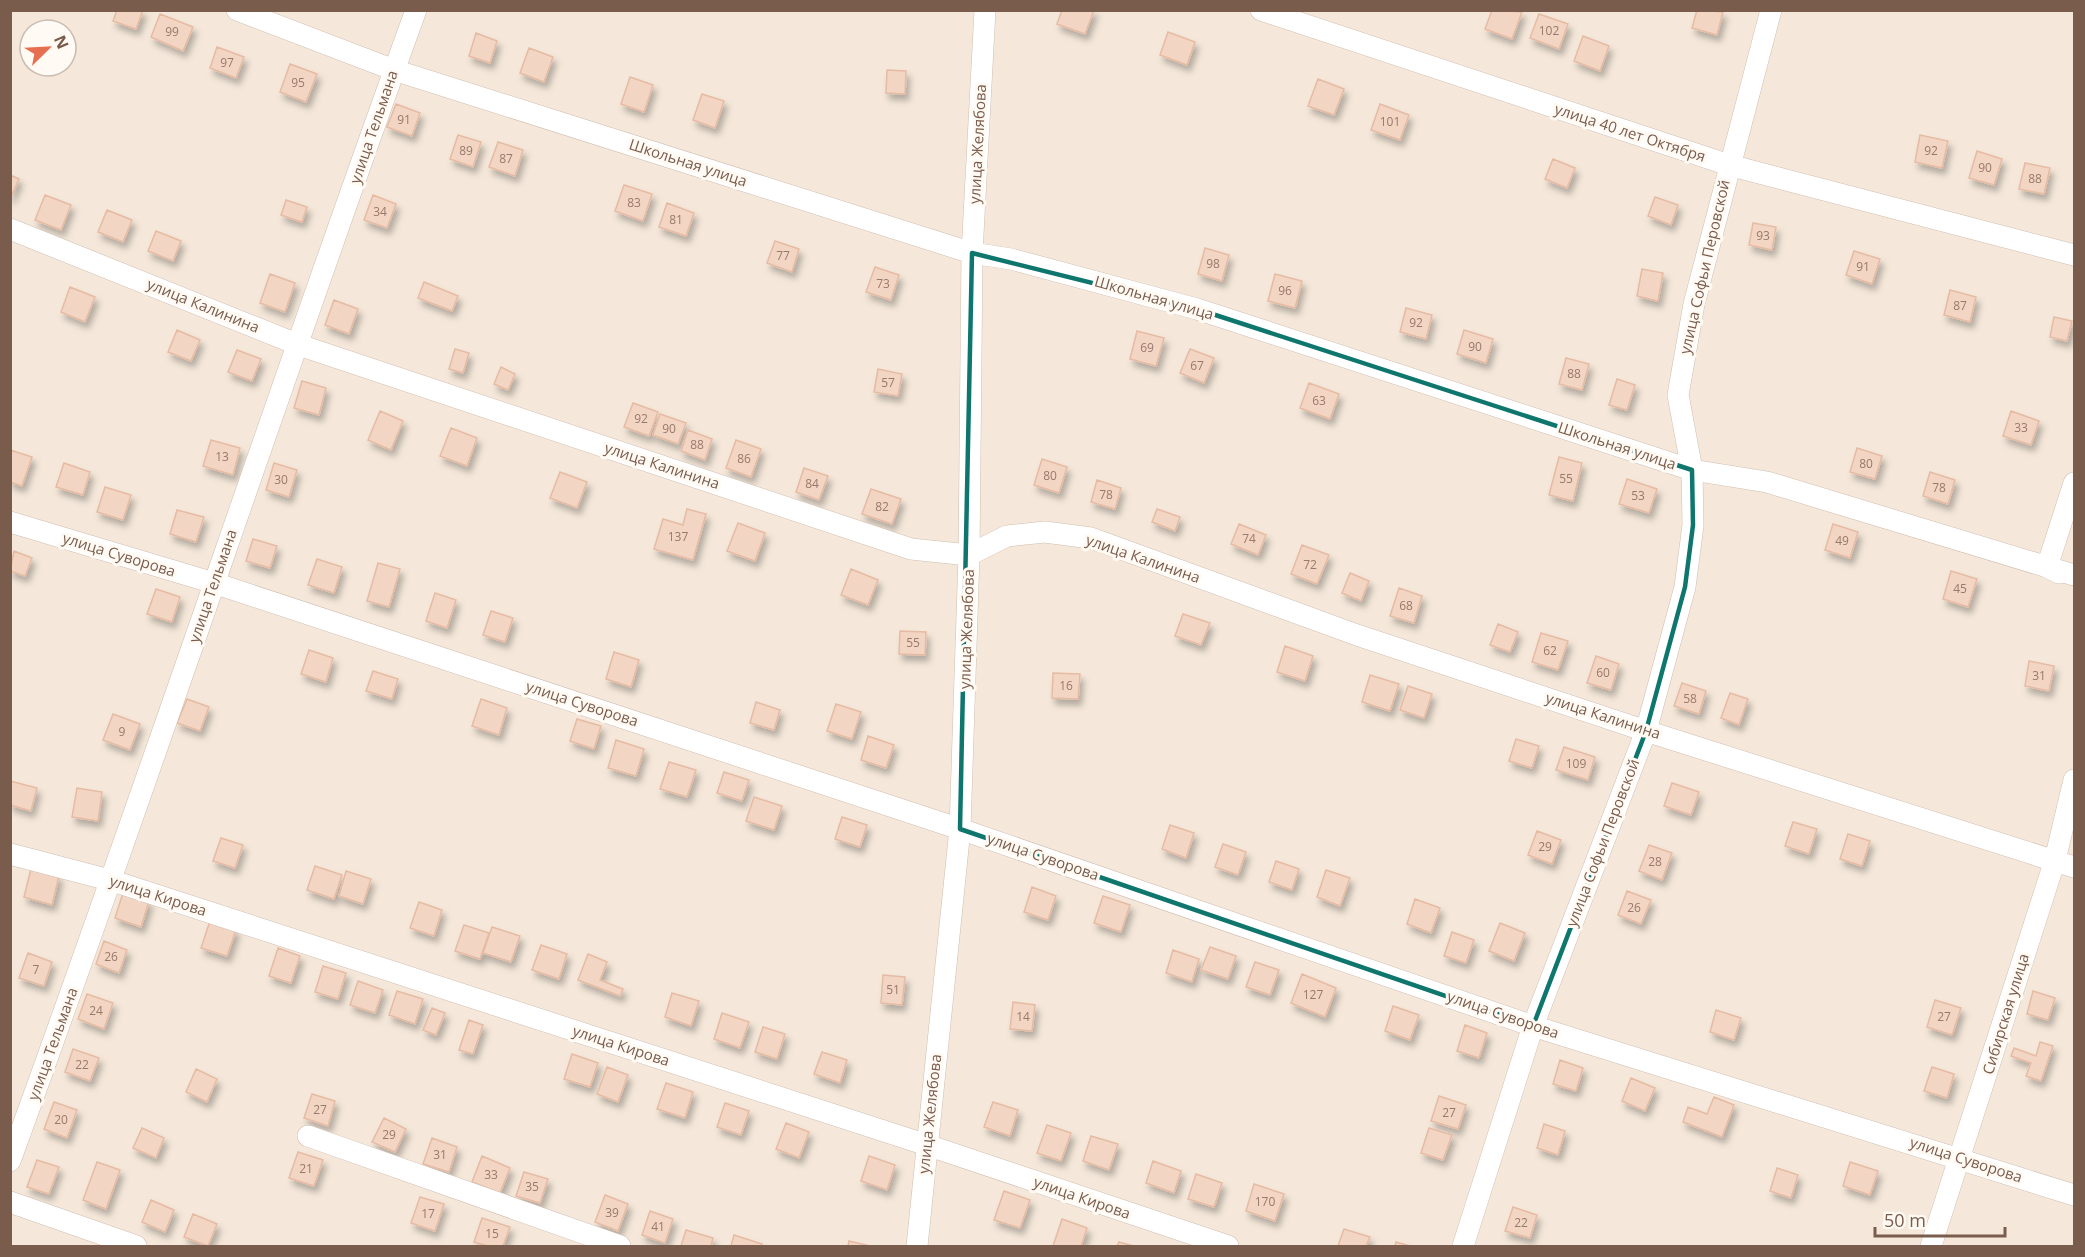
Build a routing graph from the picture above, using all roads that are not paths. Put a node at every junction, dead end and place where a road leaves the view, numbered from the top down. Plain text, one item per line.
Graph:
1 (237, 10) edge
2 (416, 10) edge
3 (985, 10) edge
4 (1261, 10) edge
5 (1771, 10) edge
6 (394, 70) junction
7 (1729, 165) junction
8 (10, 229) edge
9 (972, 253) junction
10 (2074, 255) edge
11 (298, 345) junction
12 (1692, 470) junction
13 (2074, 483) edge
14 (10, 522) edge
15 (969, 555) junction
16 (2047, 567) junction
17 (2074, 577) edge
18 (214, 583) junction
19 (1647, 731) junction
20 (2074, 780) edge
21 (960, 829) junction
22 (10, 854) edge
23 (2065, 863) edge
24 (113, 881) junction
25 (1533, 1026) junction
26 (308, 1136) dead end
27 (927, 1145) junction
28 (1962, 1158) junction
29 (10, 1161) edge
30 (2074, 1195) edge
31 (10, 1202) edge
32 (136, 1246) edge
33 (620, 1246) edge
34 (918, 1246) edge
35 (1228, 1246) edge
36 (1463, 1246) edge
37 (1931, 1246) edge

1 - 6 street, Школьная улица
2 - 6 street, улица Тельмана
3 - 9 street, улица Желябова
4 - 7 street, улица 40 лет Октября
5 - 7 street, улица Софьи Перовской
6 - 9 street, Школьная улица
6 - 11 street, улица Тельмана
7 - 10 street, улица 40 лет Октября
7 - 12 street, улица Софьи Перовской
8 - 11 street, улица Калинина
9 - 12 street, Школьная улица
9 - 15 street, улица Желябова
11 - 15 street, улица Калинина
11 - 18 street, улица Тельмана
12 - 16 street, Школьная улица
12 - 19 street, улица Софьи Перовской
13 - 16 street
14 - 18 street, улица Суворова
15 - 19 street, улица Калинина
15 - 21 street, улица Желябова
16 - 17 street
18 - 21 street, улица Суворова
18 - 24 street, улица Тельмана
19 - 23 street, улица Калинина
19 - 25 street, улица Софьи Перовской
20 - 23 street, Сибирская улица
21 - 25 street, улица Суворова
21 - 27 street, улица Желябова
22 - 24 street, улица Кирова
23 - 28 street, Сибирская улица
24 - 27 street, улица Кирова
24 - 29 street, улица Тельмана
25 - 28 street, улица Суворова
25 - 36 street, улица Софьи Перовской
26 - 33 street
27 - 34 street, улица Желябова
27 - 35 street, улица Кирова
28 - 30 street, улица Суворова
28 - 37 street, Сибирская улица
31 - 32 street

